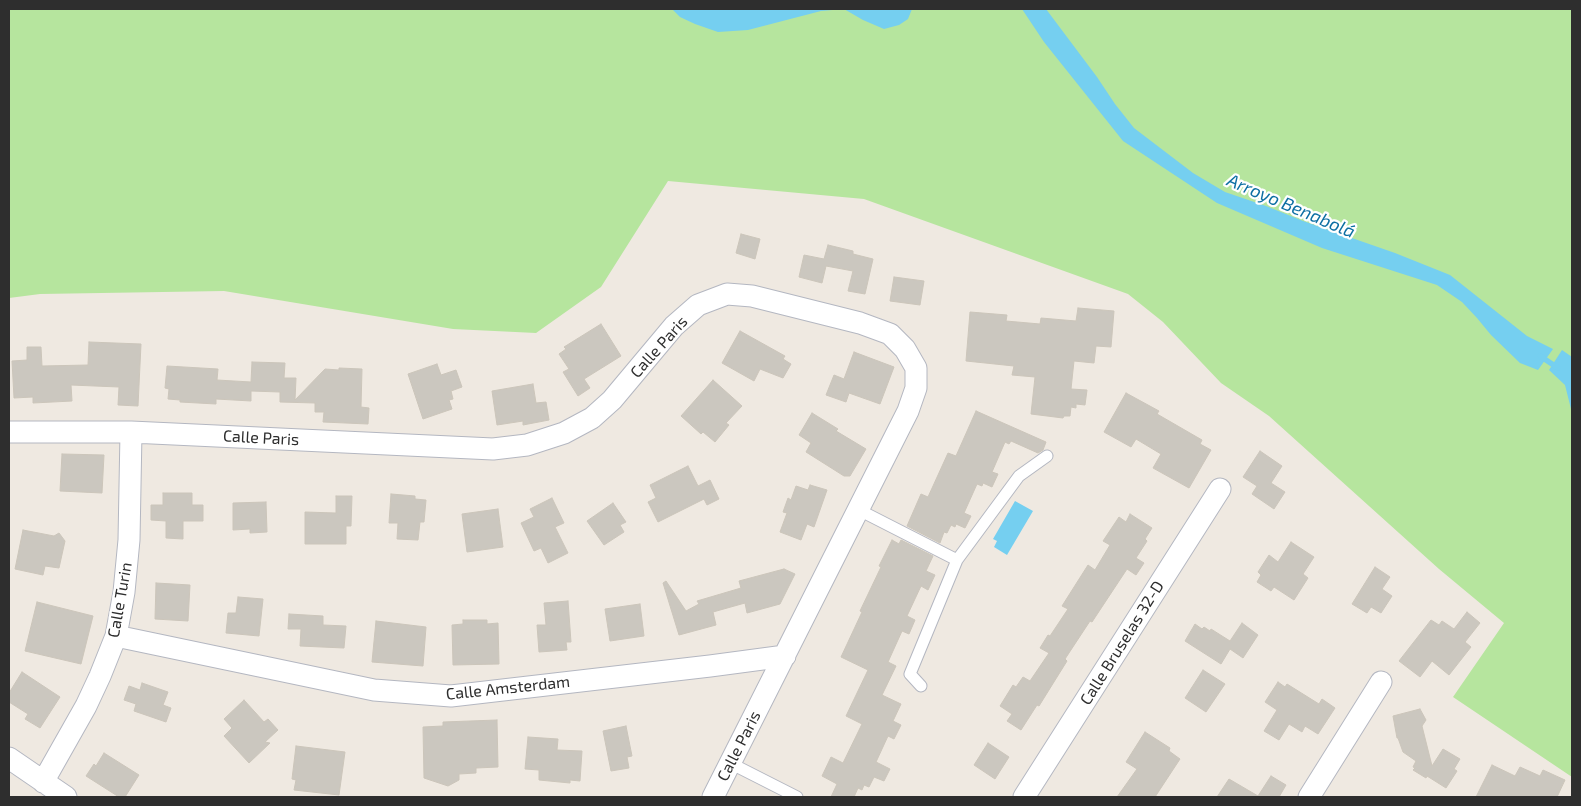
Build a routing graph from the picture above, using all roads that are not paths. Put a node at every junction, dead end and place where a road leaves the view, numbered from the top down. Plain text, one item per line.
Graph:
1 (9, 432) edge
2 (131, 432) junction
3 (1047, 456) dead end
4 (1220, 489) dead end
5 (859, 510) junction
6 (957, 560) junction
7 (116, 636) junction
8 (785, 656) junction
9 (1382, 682) dead end
10 (920, 686) dead end
11 (9, 758) edge
12 (730, 763) junction
13 (43, 782) junction
14 (66, 797) edge
15 (713, 797) edge
16 (797, 797) edge
17 (1024, 797) edge
18 (1308, 797) edge

1 - 2 street, Calle Paris
2 - 5 street, Calle Paris
2 - 7 street, Calle Turin
3 - 6 lane
4 - 17 street, Calle Bruselas 32-D
5 - 6 lane
5 - 8 street, Calle Paris
6 - 10 lane
7 - 8 street, Calle Amsterdam
7 - 13 street, Calle Turin
8 - 12 street, Calle Paris
9 - 18 street
11 - 13 street
12 - 15 street, Calle Paris
12 - 16 lane
13 - 14 street

